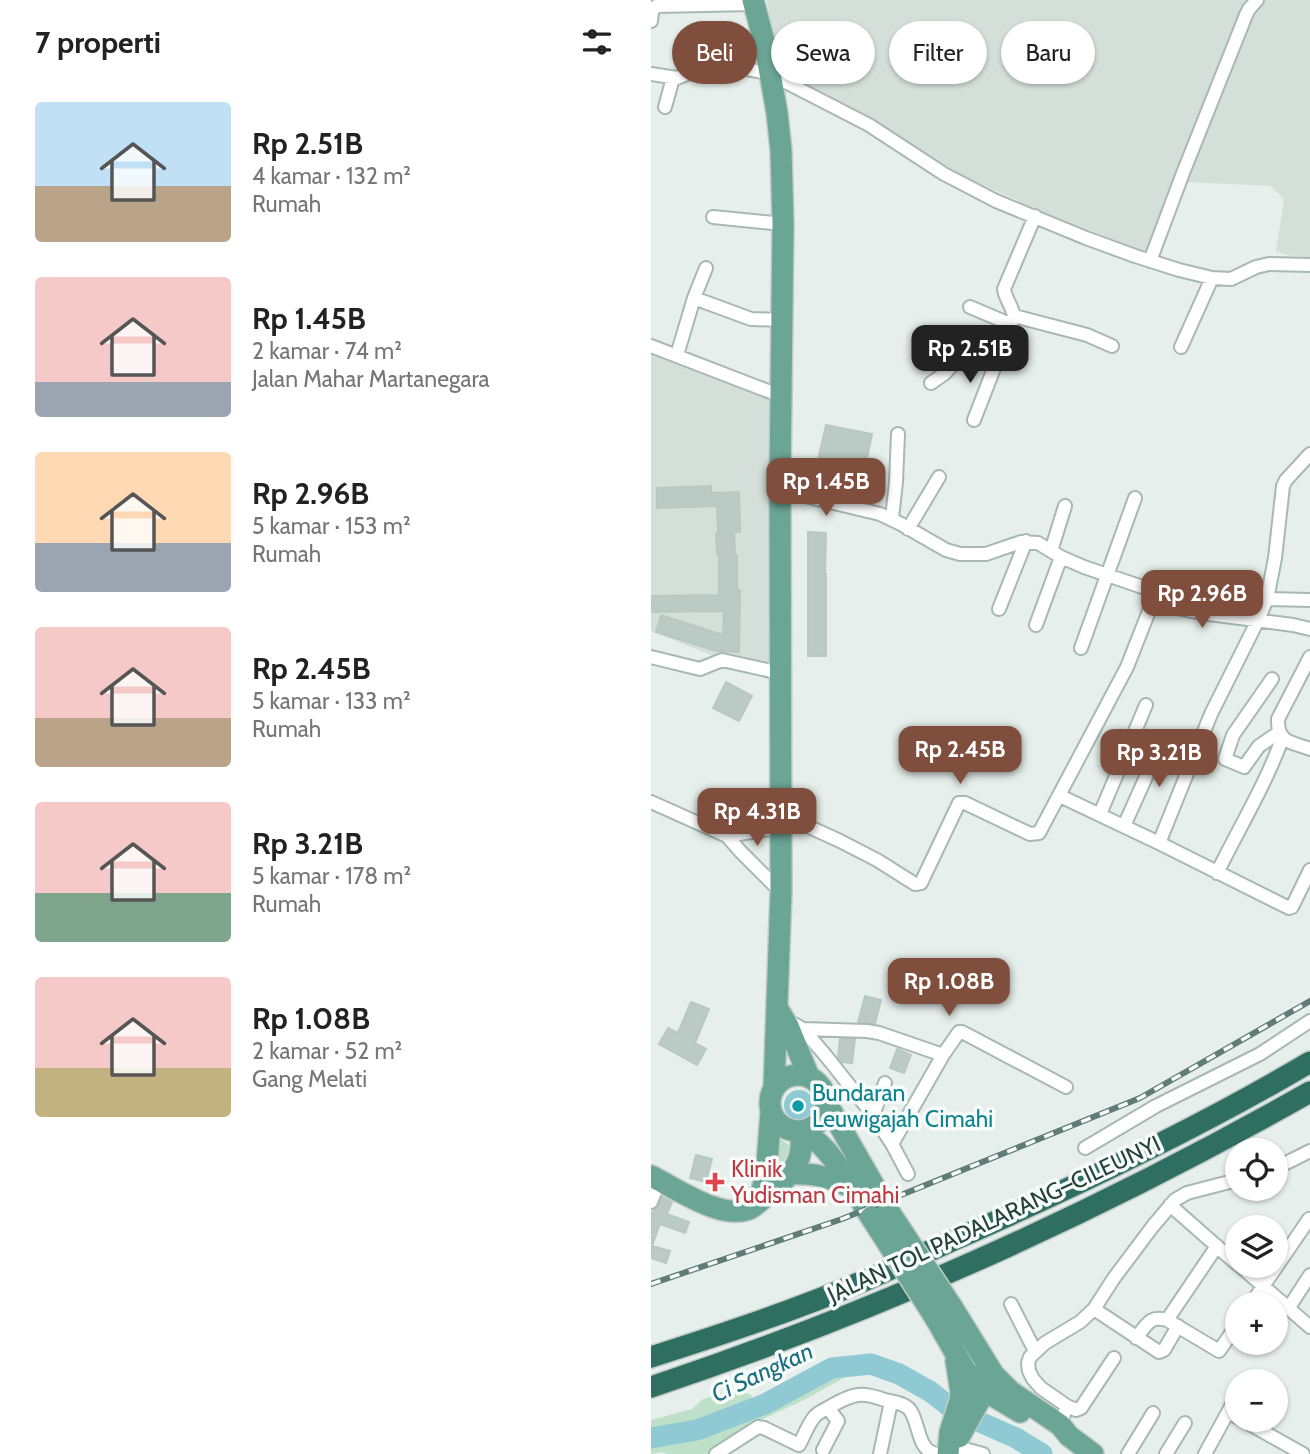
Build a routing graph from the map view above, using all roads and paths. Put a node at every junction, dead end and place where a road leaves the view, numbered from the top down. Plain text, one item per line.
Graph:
1 (1257, 0) edge
2 (754, 2) edge
3 (651, 21) edge
4 (757, 71) edge
5 (768, 73) junction
6 (651, 74) edge
7 (672, 78) edge
8 (672, 82) edge
9 (665, 107) dead end
10 (1035, 216) junction
11 (713, 217) dead end
12 (783, 224) junction
13 (1150, 261) junction
14 (1310, 265) edge
15 (706, 268) dead end
16 (1212, 278) junction
17 (694, 298) junction
18 (970, 307) dead end
19 (782, 320) junction
20 (1012, 320) junction
21 (651, 346) edge
22 (1112, 346) dead end
23 (1181, 347) dead end
24 (677, 355) junction
25 (996, 363) junction
26 (931, 383) dead end
27 (781, 396) junction
28 (974, 420) dead end
29 (898, 434) dead end
30 (1310, 454) edge
31 (939, 477) dead end
32 (780, 490) junction
33 (1135, 498) dead end
34 (1065, 506) dead end
35 (892, 519) junction
36 (908, 528) junction
37 (1026, 541) junction
38 (1056, 554) junction
39 (1107, 576) junction
40 (1267, 599) junction
41 (1310, 600) edge
42 (1153, 603) junction
43 (999, 609) dead end
44 (1258, 620) junction
45 (1036, 625) dead end
46 (1310, 629) edge
47 (1080, 648) dead end
48 (651, 657) edge
49 (1310, 657) edge
50 (780, 673) junction
51 (1272, 679) dead end
52 (1146, 705) dead end
53 (1280, 736) junction
54 (1163, 739) dead end
55 (1310, 749) edge
56 (1060, 796) junction
57 (651, 802) edge
58 (1100, 814) junction
59 (781, 820) junction
60 (1124, 826) junction
61 (727, 836) junction
62 (1160, 843) junction
63 (1310, 870) edge
64 (1217, 873) junction
65 (781, 892) junction
66 (790, 1021) junction
67 (1310, 1021) edge
68 (943, 1055) junction
69 (1310, 1062) edge
70 (809, 1077) junction
71 (885, 1083) dead end
72 (1066, 1087) dead end
73 (774, 1088) junction
74 (1310, 1092) edge
75 (826, 1102) junction
76 (771, 1112) junction
77 (873, 1115) junction
78 (801, 1132) junction
79 (892, 1144) junction
80 (1085, 1148) dead end
81 (1310, 1151) edge
82 (1288, 1162) edge
83 (790, 1174) junction
84 (908, 1174) dead end
85 (656, 1178) edge
86 (1225, 1183) edge
87 (851, 1187) junction
88 (759, 1201) junction
89 (651, 1202) edge
90 (1170, 1205) junction
91 (879, 1214) junction
92 (1309, 1219) edge
93 (1217, 1246) junction
94 (1225, 1253) edge
95 (1310, 1275) edge
96 (1253, 1278) edge
97 (1263, 1287) junction
98 (1259, 1292) edge
99 (1269, 1292) edge
100 (1011, 1304) dead end
101 (1094, 1309) junction
102 (1288, 1309) joint
103 (944, 1313) junction
104 (1173, 1323) junction
105 (1310, 1326) edge
106 (1136, 1338) junction
107 (1225, 1342) edge
108 (953, 1350) junction
109 (1035, 1351) junction
110 (651, 1354) edge
111 (1114, 1358) dead end
112 (990, 1383) junction
113 (651, 1387) edge
114 (891, 1402) junction
115 (966, 1406) junction
116 (828, 1408) junction
117 (1153, 1413) dead end
118 (1065, 1422) junction
119 (1185, 1423) dead end
120 (1225, 1429) edge
121 (1264, 1432) edge
122 (949, 1444) edge
123 (798, 1446) edge
124 (822, 1452) edge
125 (716, 1454) edge
126 (880, 1454) edge
127 (983, 1454) edge
128 (1093, 1454) edge
129 (1128, 1454) edge
130 (1166, 1454) edge
131 (1205, 1454) edge
132 (1303, 1454) edge

1 - 13 street
2 - 3 street
2 - 5 main road
4 - 5 street
5 - 10 street
5 - 12 main road
6 - 7 street
8 - 9 street
10 - 13 street
10 - 20 street
11 - 12 street
12 - 19 main road
13 - 16 street
14 - 16 street
15 - 17 street
16 - 23 street
17 - 19 street
17 - 24 street
18 - 20 street
19 - 27 main road
20 - 22 street
20 - 25 street
21 - 24 street
24 - 27 street
25 - 26 street
25 - 28 street
27 - 32 main road
29 - 35 street
30 - 40 street
31 - 36 street
32 - 35 street
32 - 50 main road
33 - 39 street
34 - 38 street
35 - 36 street
36 - 37 street
37 - 38 street
37 - 43 street
38 - 39 street
38 - 45 street
39 - 42 street
39 - 47 street
40 - 41 street
40 - 44 street
42 - 44 street
42 - 56 street
44 - 46 street
44 - 62 street
48 - 50 street
49 - 53 street
50 - 59 main road
51 - 53 street
52 - 58 street
53 - 55 street
53 - 64 street
54 - 60 street
56 - 58 street
56 - 59 street
57 - 61 street
58 - 60 street
59 - 61 street
59 - 65 main road
60 - 62 street
61 - 65 street
62 - 64 street
63 - 64 street
65 - 66 main road
66 - 68 street
66 - 70 main road
66 - 73 main road
66 - 77 street
67 - 80 street
68 - 72 street
68 - 79 street
69 - 110 highway, JALAN TOL PADALARANG–CILEUNYI
70 - 73 main road
70 - 75 main road
71 - 77 street
73 - 76 main road
74 - 113 highway, JALAN TOL PADALARANG–CILEUNYI
75 - 78 main road
75 - 91 main road
76 - 78 main road
76 - 88 main road
77 - 79 street
78 - 83 main road
78 - 87 main road
79 - 84 street
81 - 82 street
83 - 87 main road
83 - 88 main road
85 - 88 main road
85 - 89 street
86 - 90 street
87 - 91 main road
90 - 93 street
90 - 101 street
91 - 103 main road, bridge
92 - 97 street
93 - 94 street
93 - 104 street
95 - 102 street
96 - 97 street
97 - 98 street
97 - 99 street
100 - 109 street
101 - 106 street
101 - 109 street
102 - 105 street
103 - 108 main road
103 - 112 main road
104 - 106 street
104 - 106 street
104 - 107 street
108 - 112 main road
108 - 115 main road
109 - 118 street
111 - 118 street
112 - 115 main road
112 - 118 main road
114 - 116 street
114 - 122 street
114 - 126 street
115 - 122 main road
116 - 123 street
116 - 124 street
117 - 129 street
118 - 128 main road
119 - 130 street
120 - 131 street
121 - 132 street
122 - 127 street
123 - 124 street
123 - 125 street

